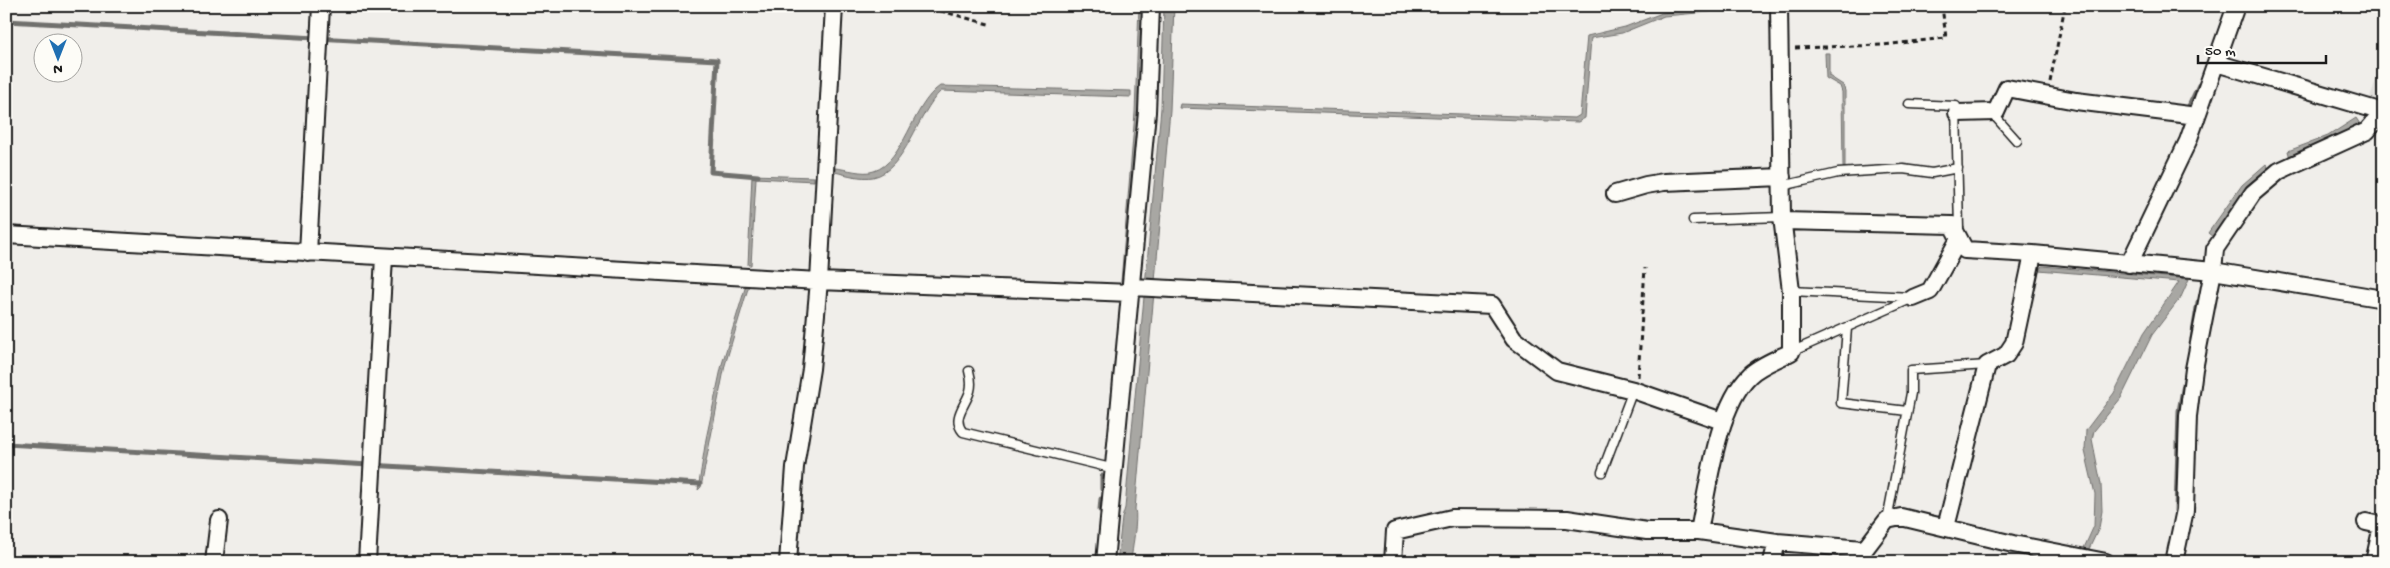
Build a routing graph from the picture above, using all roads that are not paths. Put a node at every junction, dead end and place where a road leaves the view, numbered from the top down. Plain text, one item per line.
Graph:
1 (321, 6) edge
2 (834, 6) edge
3 (1151, 6) edge
4 (1779, 6) edge
5 (2236, 6) edge
6 (2216, 62) junction
7 (1909, 104) dead end
8 (2384, 111) edge
9 (1957, 113) junction
10 (1992, 113) junction
11 (2197, 116) junction
12 (2017, 141) dead end
13 (1958, 168) junction
14 (1782, 182) junction
15 (1615, 194) dead end
16 (1782, 219) junction
17 (1693, 220) dead end
18 (6, 236) edge
19 (1959, 239) junction
20 (308, 253) junction
21 (2033, 254) junction
22 (384, 257) junction
23 (2129, 264) junction
24 (2213, 271) junction
25 (819, 281) junction
26 (1132, 290) junction
27 (1792, 291) junction
28 (1913, 298) junction
29 (2384, 298) edge
30 (1847, 328) junction
31 (1790, 352) junction
32 (1987, 365) junction
33 (969, 371) dead end
34 (1635, 390) junction
35 (1907, 411) junction
36 (1722, 421) junction
37 (1115, 468) junction
38 (1602, 472) dead end
39 (219, 520) dead end
40 (1887, 520) junction
41 (2366, 522) dead end
42 (2383, 526) edge
43 (1946, 527) junction
44 (1699, 531) junction
45 (1777, 542) junction
46 (1859, 555) edge
47 (214, 562) edge
48 (367, 562) edge
49 (788, 562) edge
50 (1105, 562) edge
51 (1393, 562) edge
52 (1772, 562) edge
53 (2106, 562) edge
54 (2174, 562) edge
55 (2374, 562) edge

1 - 20 street
2 - 25 street
3 - 26 street
4 - 14 street
5 - 6 street
6 - 8 street
6 - 11 street
7 - 9 lane
8 - 24 street
9 - 10 street
9 - 13 lane
10 - 11 street
10 - 12 lane
11 - 23 street
13 - 14 lane
13 - 19 lane
14 - 15 street
14 - 16 street
16 - 17 lane
16 - 19 street
16 - 27 street
18 - 20 street
19 - 21 street
19 - 28 street
20 - 22 street
21 - 23 street
21 - 32 street
22 - 25 street
22 - 48 street
23 - 24 street
24 - 29 street
24 - 54 street
25 - 26 street
25 - 49 street
26 - 34 street
26 - 37 street
27 - 28 lane
27 - 31 street
28 - 30 lane
30 - 31 lane
30 - 35 lane
31 - 36 street
32 - 35 lane
32 - 43 street
33 - 37 lane
34 - 36 street
34 - 38 lane
35 - 40 lane
36 - 44 street
37 - 50 street
39 - 47 street
40 - 43 street
40 - 46 street
41 - 42 street
42 - 55 street
43 - 53 street
44 - 45 street
44 - 51 street
45 - 46 street
45 - 52 street

